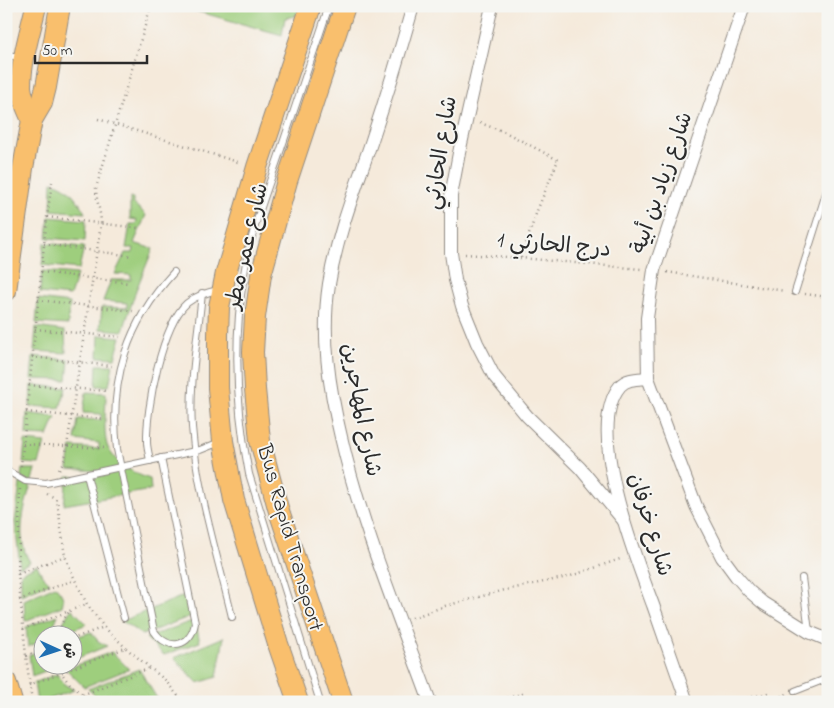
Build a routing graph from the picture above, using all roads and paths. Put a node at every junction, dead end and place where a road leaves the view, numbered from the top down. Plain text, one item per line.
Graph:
1 (36, 6) edge
2 (60, 6) edge
3 (152, 6) edge
4 (311, 6) edge
5 (328, 6) edge
6 (345, 6) edge
7 (413, 6) edge
8 (492, 6) edge
9 (744, 6) edge
10 (304, 31) junction
11 (15, 56) edge
12 (466, 118) junction
13 (98, 119) dead end
14 (32, 120) junction
15 (116, 125) junction
16 (257, 168) junction
17 (52, 182) dead end
18 (828, 187) edge
19 (46, 217) junction
20 (101, 224) junction
21 (139, 228) dead end
22 (44, 244) junction
23 (97, 252) junction
24 (451, 253) junction
25 (132, 256) dead end
26 (521, 258) junction
27 (654, 270) junction
28 (41, 272) junction
29 (174, 272) dead end
30 (93, 278) junction
31 (129, 283) dead end
32 (223, 289) junction
33 (6, 291) edge
34 (795, 292) junction
35 (202, 294) junction
36 (828, 297) edge
37 (38, 300) junction
38 (89, 306) junction
39 (143, 312) junction
40 (35, 329) junction
41 (84, 334) junction
42 (130, 338) junction
43 (32, 357) junction
44 (80, 362) junction
45 (120, 367) junction
46 (648, 378) junction
47 (29, 385) junction
48 (76, 388) junction
49 (116, 391) junction
50 (26, 412) junction
51 (72, 417) junction
52 (114, 420) junction
53 (223, 441) junction
54 (23, 444) junction
55 (67, 447) junction
56 (117, 449) junction
57 (194, 451) junction
58 (161, 458) junction
59 (150, 461) junction
60 (121, 467) junction
61 (6, 470) edge
62 (57, 470) dead end
63 (87, 474) junction
64 (20, 478) junction
65 (39, 494) dead end
66 (624, 521) junction
67 (635, 554) junction
68 (64, 556) junction
69 (18, 574) junction
70 (802, 578) dead end
71 (74, 580) junction
72 (19, 600) junction
73 (87, 604) junction
74 (70, 610) junction
75 (232, 617) dead end
76 (124, 618) dead end
77 (401, 622) junction
78 (61, 626) edge
79 (104, 627) junction
80 (23, 629) junction
81 (809, 632) junction
82 (82, 635) edge
83 (828, 640) edge
84 (126, 648) junction
85 (32, 654) edge
86 (26, 656) junction
87 (82, 665) edge
88 (150, 668) junction
89 (54, 676) edge
90 (63, 676) edge
91 (828, 678) edge
92 (6, 682) edge
93 (29, 686) junction
94 (795, 691) joint
95 (525, 693) dead end
96 (82, 695) junction
97 (12, 702) edge
98 (32, 702) edge
99 (64, 702) edge
100 (92, 702) edge
101 (183, 702) edge
102 (298, 702) edge
103 (320, 702) edge
104 (343, 702) edge
105 (430, 702) edge
106 (493, 702) edge
107 (687, 702) edge
108 (734, 702) edge

1 - 11 main road
2 - 14 main road
3 - 15 path
4 - 10 main road, شارع عمر مطر
5 - 10 main road
5 - 103 lane, Bus Rapid Transport
6 - 104 main road, شارع عمر مطر
7 - 77 street, شارع المهاجرين
8 - 12 street, شارع الحارثي
9 - 27 street, شارع زياد بن أبية
10 - 16 main road, شارع عمر مطر
11 - 14 main road
12 - 24 street, شارع الحارثي
12 - 26 path
13 - 15 path
14 - 33 main road
15 - 16 path
15 - 20 path
16 - 32 main road, شارع عمر مطر
17 - 19 path
18 - 34 lane
19 - 20 path
19 - 22 path
20 - 21 path
20 - 23 path
22 - 23 path
22 - 28 path
23 - 25 path
23 - 30 path
24 - 26 path, درج الحارثي 1
24 - 66 street, شارع الحارثي
26 - 27 path, درج الحارثي 1
27 - 34 path, درج الحارثي 1
27 - 46 street, شارع زياد بن أبية
28 - 30 path
28 - 37 path
29 - 39 lane
30 - 31 path
30 - 38 path
32 - 35 lane
32 - 53 main road, شارع عمر مطر
34 - 36 path, درج الحارثي 1
35 - 57 lane
35 - 59 lane
37 - 38 path
37 - 40 path
38 - 39 path
38 - 41 path
39 - 42 lane
40 - 41 path
40 - 43 path
41 - 42 path
41 - 44 path
42 - 45 lane
43 - 44 path
43 - 47 path
44 - 45 path
44 - 48 path
45 - 49 lane
46 - 66 street, شارع خرفان
46 - 81 street
47 - 48 path
47 - 50 path
48 - 49 path
48 - 51 path
49 - 52 lane
50 - 51 path
50 - 54 path
51 - 52 path
51 - 55 path
52 - 56 lane
53 - 57 lane
53 - 102 main road, شارع عمر مطر
54 - 55 path
54 - 64 path
55 - 56 path
55 - 62 path
56 - 60 lane
57 - 58 lane
57 - 75 lane
58 - 59 lane
58 - 60 lane
59 - 60 lane
60 - 63 lane
61 - 64 lane
63 - 64 lane
63 - 76 lane
64 - 69 path
65 - 68 path
66 - 67 street, شارع خرفان
67 - 77 path
67 - 107 street, شارع خرفان
68 - 69 path
68 - 71 path
69 - 72 path
70 - 81 lane
71 - 72 path
71 - 73 path
72 - 80 path
73 - 74 path
73 - 79 path
74 - 78 path
74 - 80 path
77 - 105 street, شارع المهاجرين
79 - 82 path
79 - 84 path
80 - 86 path
81 - 83 street
84 - 87 path
84 - 88 path
85 - 86 path
86 - 93 path
88 - 96 path
88 - 101 path
89 - 93 path
90 - 96 path
91 - 94 lane
92 - 97 main road
93 - 98 path
94 - 108 path
95 - 106 path
96 - 99 path
96 - 100 path

